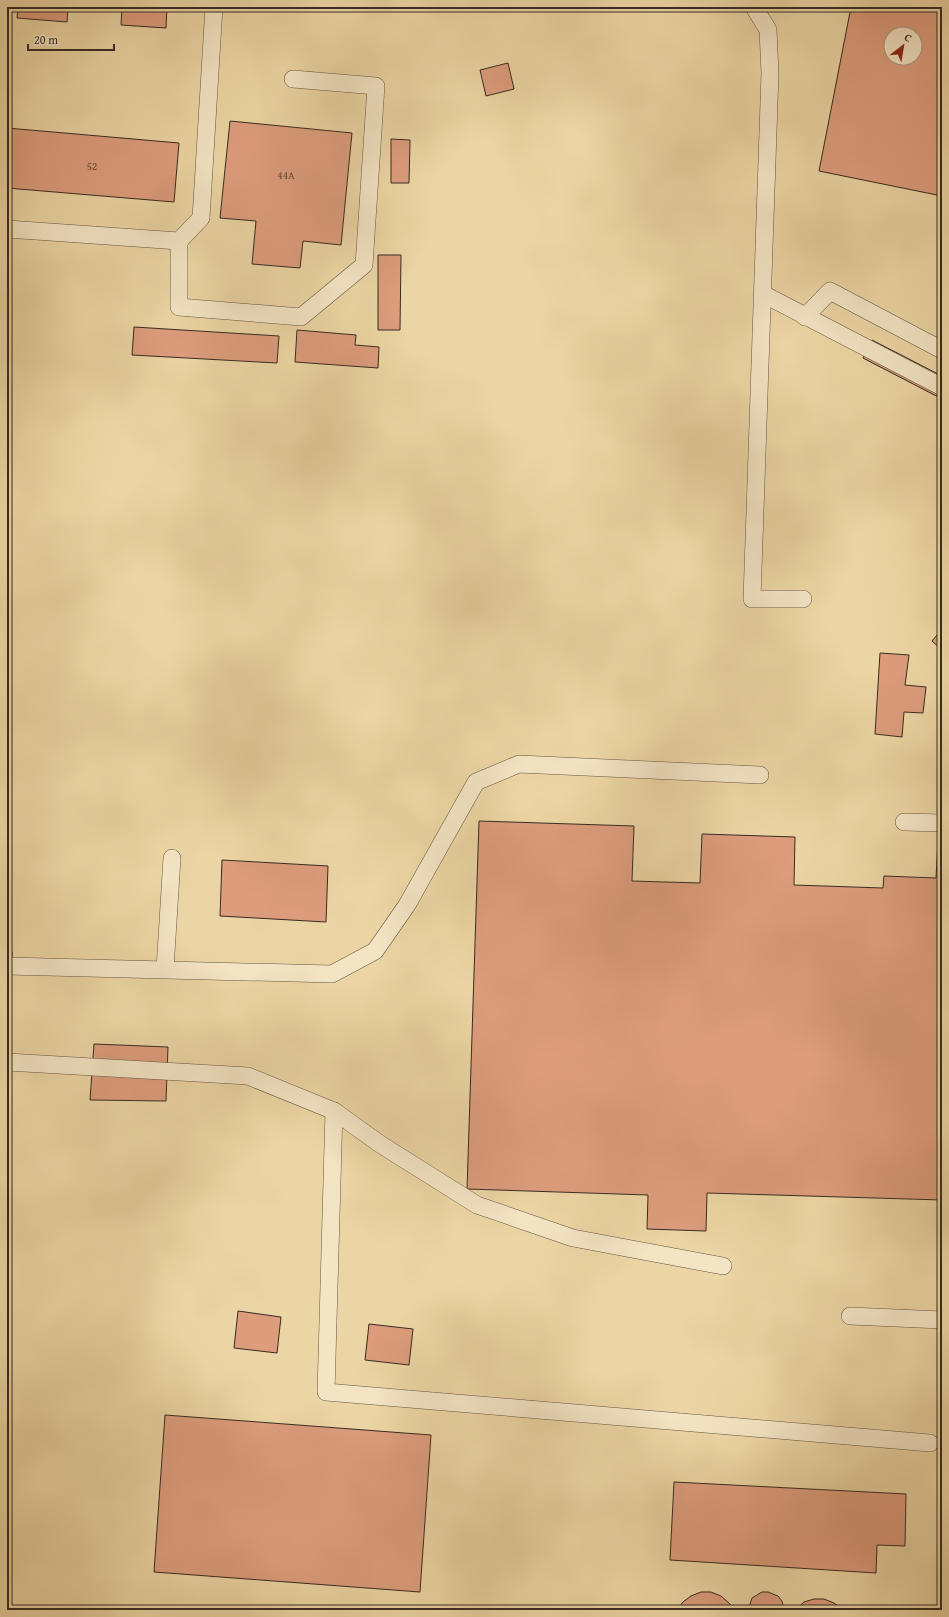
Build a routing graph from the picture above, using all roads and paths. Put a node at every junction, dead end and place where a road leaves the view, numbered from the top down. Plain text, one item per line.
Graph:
1 (214, 7) edge
2 (754, 7) edge
3 (293, 79) dead end
4 (7, 229) edge
5 (179, 241) junction
6 (763, 294) junction
7 (806, 316) junction
8 (942, 350) edge
9 (942, 387) edge
10 (803, 599) dead end
11 (760, 775) dead end
12 (904, 822) dead end
13 (942, 823) edge
14 (172, 858) dead end
15 (7, 966) edge
16 (165, 969) junction
17 (7, 1062) edge
18 (334, 1111) junction
19 (723, 1266) dead end
20 (850, 1316) dead end
21 (942, 1320) edge
22 (930, 1444) dead end

1 - 5 lane
2 - 6 lane
3 - 5 lane
4 - 5 lane
6 - 7 lane
6 - 10 lane
7 - 8 lane
7 - 9 lane
11 - 16 lane
12 - 13 lane
14 - 16 lane
15 - 16 lane
17 - 18 lane
18 - 19 lane
18 - 22 lane
20 - 21 lane

